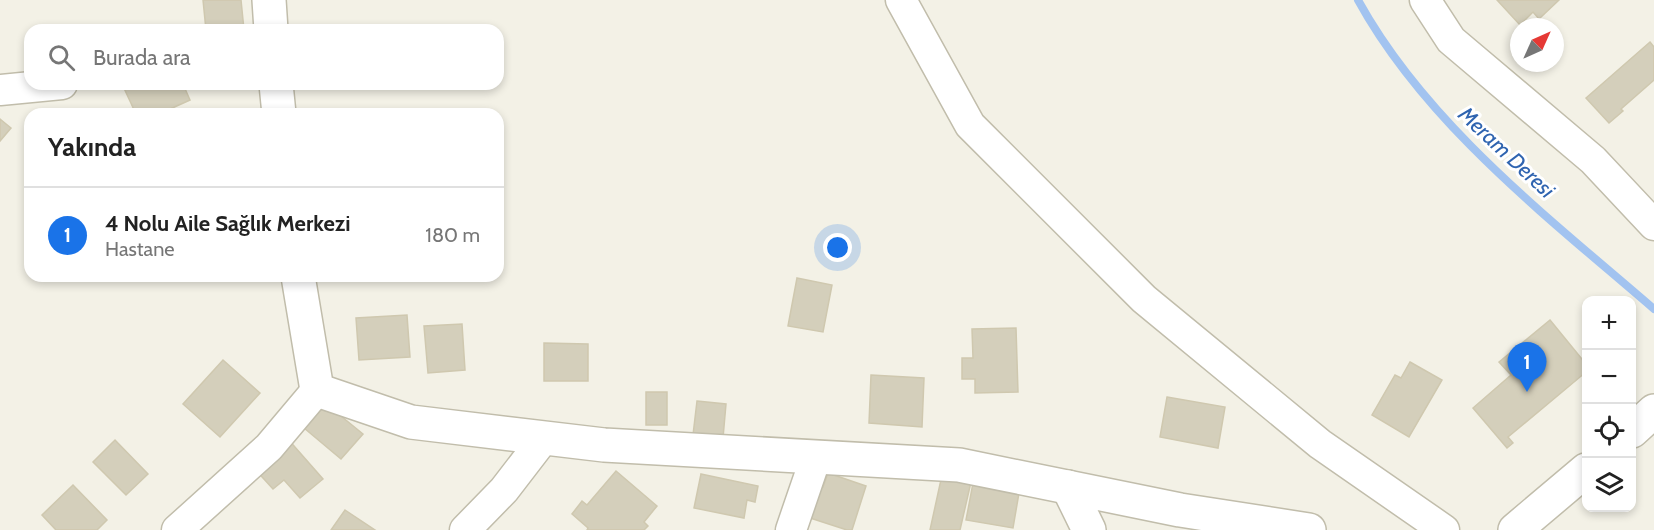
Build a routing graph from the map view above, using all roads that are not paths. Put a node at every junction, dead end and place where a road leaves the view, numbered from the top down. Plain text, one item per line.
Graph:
1 (269, 0) edge
2 (901, 0) edge
3 (1425, 0) edge
4 (271, 24) edge
5 (24, 88) edge
6 (0, 90) edge
7 (277, 90) edge
8 (278, 108) edge
9 (1654, 225) edge
10 (299, 282) edge
11 (316, 390) junction
12 (1654, 411) edge
13 (1636, 427) edge
14 (544, 438) junction
15 (816, 457) junction
16 (1582, 474) edge
17 (1068, 487) junction
18 (177, 530) edge
19 (465, 530) edge
20 (791, 530) edge
21 (1089, 530) edge
22 (1310, 530) edge
23 (1444, 530) edge
24 (1515, 530) edge

1 - 4 street
2 - 23 street
3 - 9 street
5 - 6 street
7 - 8 street
10 - 11 street
11 - 14 street
11 - 18 street
12 - 13 street
14 - 15 street
14 - 19 street
15 - 17 street
15 - 20 street
16 - 24 street
17 - 21 street
17 - 22 street

